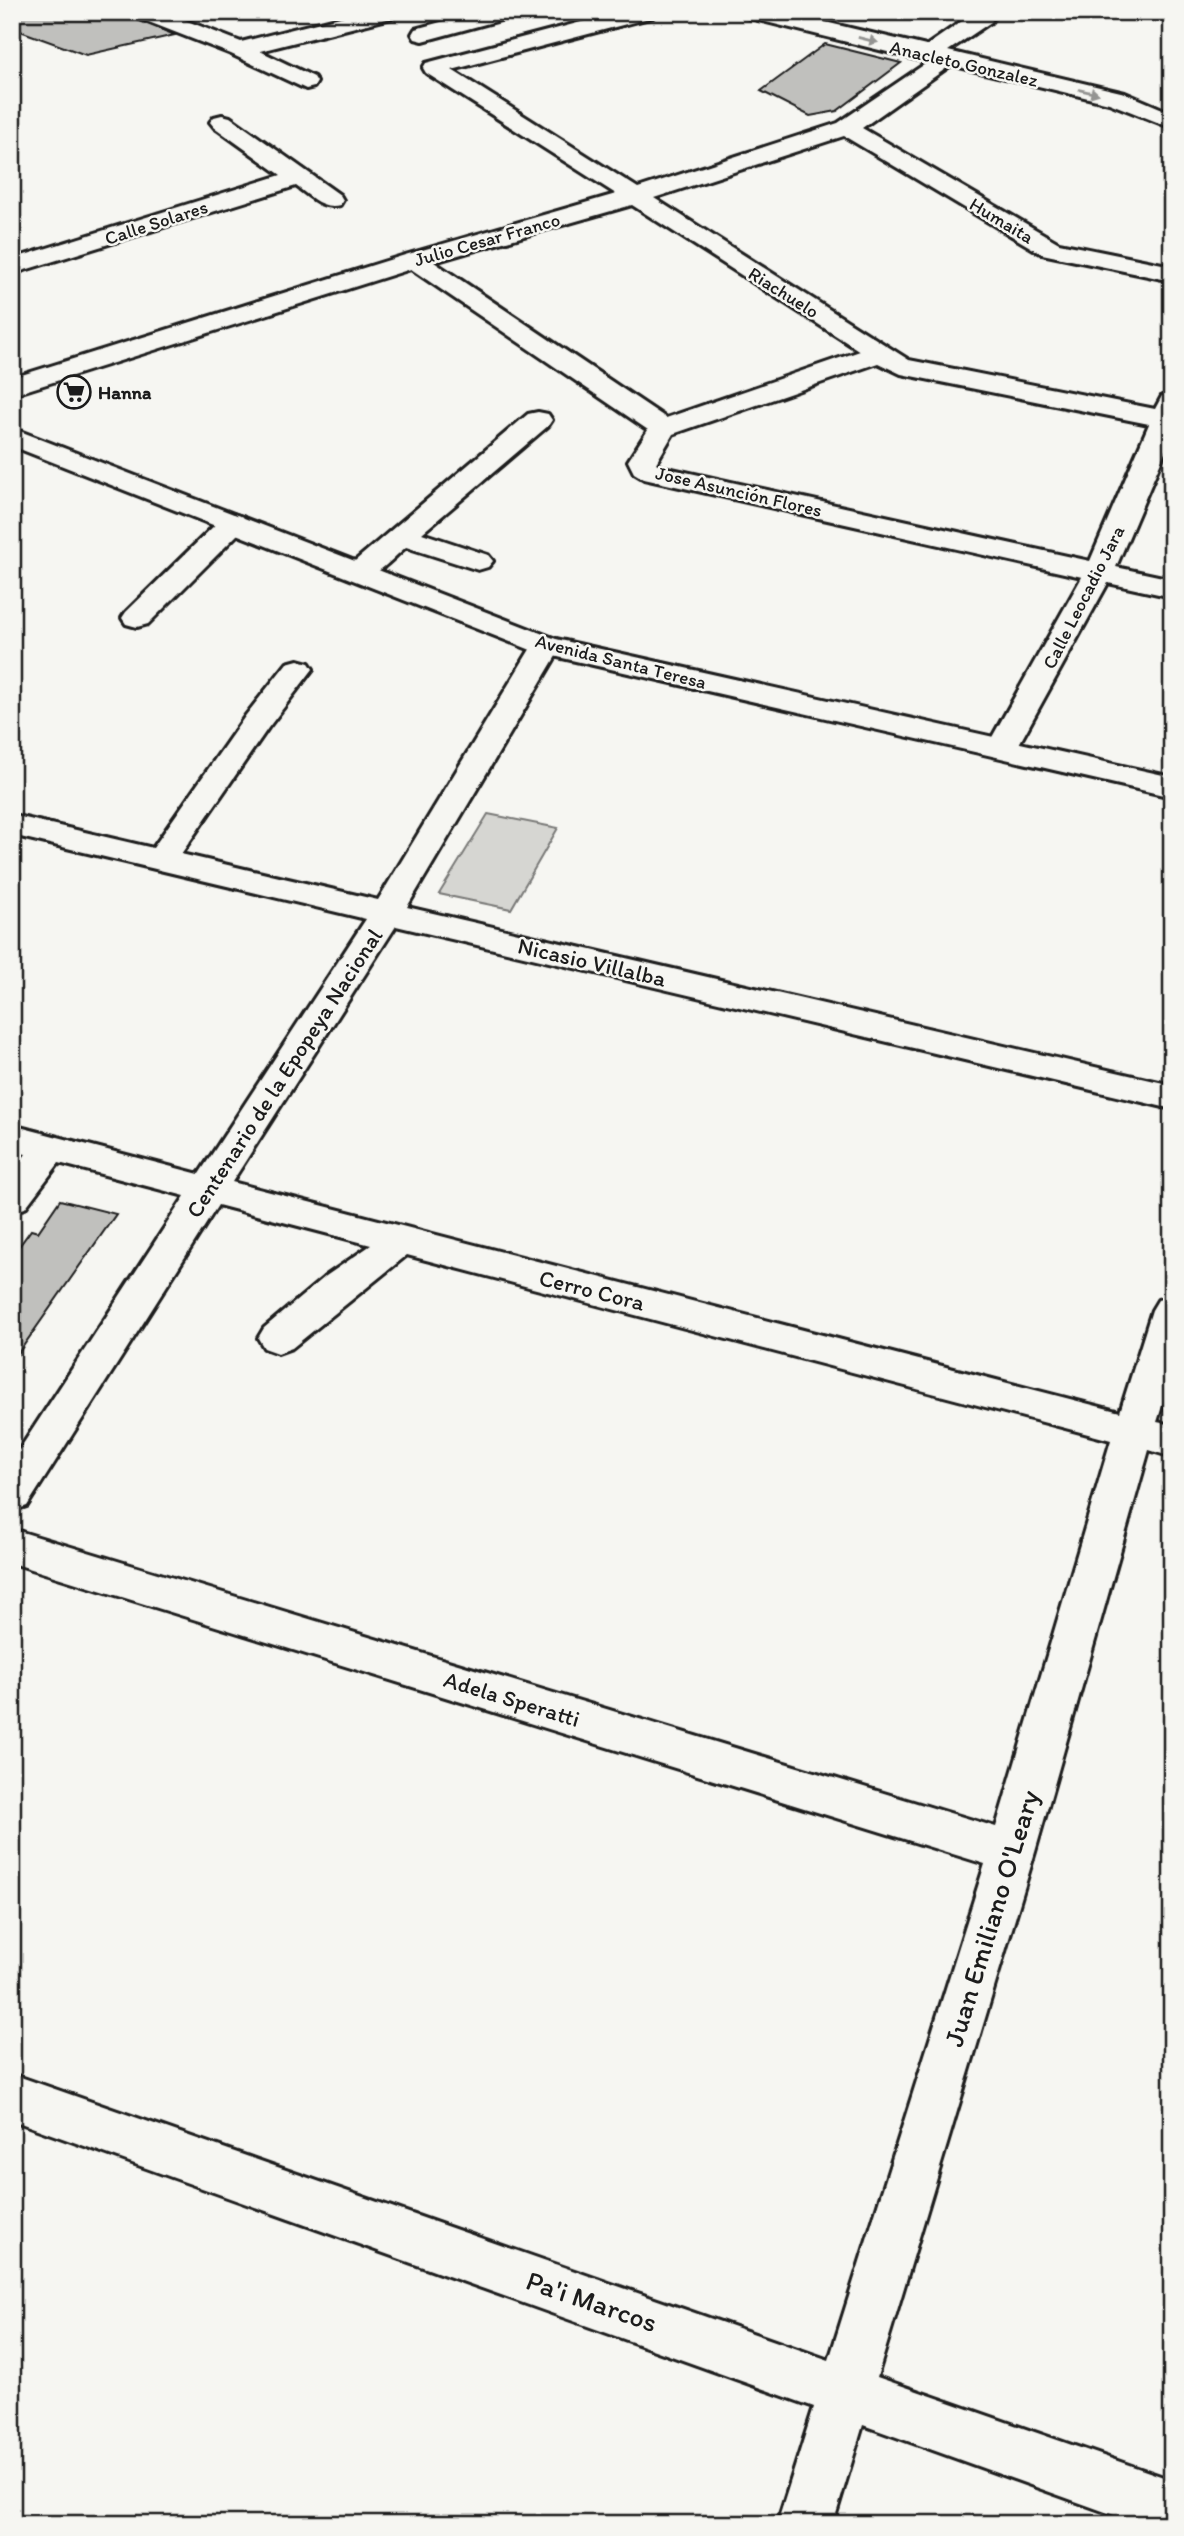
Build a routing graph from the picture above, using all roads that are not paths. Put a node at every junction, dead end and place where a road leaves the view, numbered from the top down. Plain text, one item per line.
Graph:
1 (144, 12) edge
2 (387, 12) edge
3 (503, 12) edge
4 (754, 12) edge
5 (626, 14) edge
6 (983, 17) dead end
7 (423, 34) dead end
8 (239, 49) junction
9 (937, 57) junction
10 (306, 82) dead end
11 (1172, 121) edge
12 (222, 122) dead end
13 (846, 128) junction
14 (300, 177) junction
15 (633, 197) junction
16 (331, 200) dead end
17 (414, 260) junction
18 (12, 267) edge
19 (1172, 274) edge
20 (880, 353) junction
21 (12, 387) edge
22 (1169, 414) edge
23 (538, 419) dead end
24 (663, 428) junction
25 (12, 436) edge
26 (233, 523) junction
27 (401, 536) junction
28 (478, 561) dead end
29 (359, 572) junction
30 (1099, 573) junction
31 (1172, 588) edge
32 (137, 618) dead end
33 (547, 646) junction
34 (298, 669) dead end
35 (1002, 748) junction
36 (1172, 787) edge
37 (12, 825) edge
38 (161, 860) junction
39 (386, 914) junction
40 (1172, 1097) edge
41 (12, 1138) edge
42 (50, 1148) junction
43 (208, 1191) junction
44 (12, 1199) edge
45 (399, 1240) junction
46 (1172, 1310) edge
47 (278, 1338) dead end
48 (1153, 1435) edge
49 (12, 1495) edge
50 (12, 1546) edge
51 (1012, 1852) junction
52 (12, 2097) edge
53 (845, 2390) junction
54 (1172, 2508) edge
55 (805, 2524) edge

1 - 8 street
2 - 8 street
3 - 7 street
4 -> 9 street, Anacleto Gonzalez
5 - 15 street, Riachuelo
6 - 9 street, Julio Cesar Franco
8 - 10 street
9 -> 11 street, Anacleto Gonzalez
9 - 13 street, Julio Cesar Franco
12 - 14 street
13 - 15 street, Julio Cesar Franco
13 - 19 street, Humaita
14 - 16 street
14 - 18 street, Calle Solares
15 - 17 street, Julio Cesar Franco
15 - 20 street, Riachuelo
17 - 21 street, Julio Cesar Franco
17 - 24 street, Jose Asunción Flores
20 - 22 street, Riachuelo
20 - 24 street
22 - 30 street, Calle Leocadio Jara
23 - 27 street
24 - 30 street, Jose Asunción Flores
25 - 26 street, Avenida Santa Teresa
26 - 29 street, Avenida Santa Teresa
26 - 32 street
27 - 28 street
27 - 29 street
29 - 33 street, Avenida Santa Teresa
30 - 31 street, Jose Asunción Flores
30 - 35 street, Calle Leocadio Jara
33 - 35 street, Avenida Santa Teresa
33 - 39 street, Centenario de la Epopeya Nacional
34 - 38 street
35 - 36 street, Avenida Santa Teresa
37 - 38 street, Nicasio Villalba
38 - 39 street, Nicasio Villalba
39 - 40 street, Nicasio Villalba
39 - 43 street, Centenario de la Epopeya Nacional
41 - 42 street, Cerro Cora
42 - 43 street, Cerro Cora
42 - 44 street
43 - 45 street, Cerro Cora
43 - 49 street, Centenario de la Epopeya Nacional
45 - 47 street
45 - 48 street, Cerro Cora
46 - 48 street, Juan Emiliano O'Leary
48 - 51 street, Juan Emiliano O'Leary
50 - 51 street, Adela Speratti
51 - 53 street, Juan Emiliano O'Leary
52 - 53 street, Pa'i Marcos
53 - 54 street, Pa'i Marcos
53 - 55 street, Juan Emiliano O'Leary

